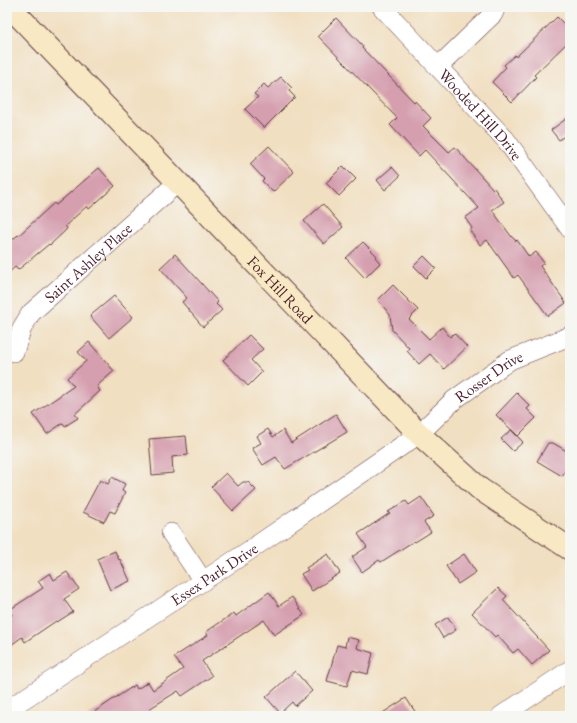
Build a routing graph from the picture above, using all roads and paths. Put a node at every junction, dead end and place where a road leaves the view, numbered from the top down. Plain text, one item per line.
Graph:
1 (10, 7) edge
2 (382, 7) edge
3 (496, 7) edge
4 (438, 66) junction
5 (177, 183) junction
6 (570, 228) edge
7 (570, 336) edge
8 (14, 352) dead end
9 (419, 434) junction
10 (171, 533) dead end
11 (570, 549) edge
12 (203, 581) junction
13 (570, 670) edge
14 (7, 710) edge
15 (501, 716) edge

1 - 5 main road, Fox Hill Road
2 - 4 street, Wooded Hill Drive
3 - 4 street
4 - 6 street, Wooded Hill Drive
5 - 8 street, Saint Ashley Place
5 - 9 main road, Fox Hill Road
7 - 9 street, Rosser Drive
9 - 11 main road, Fox Hill Road
9 - 12 street, Essex Park Drive
10 - 12 street
12 - 14 street, Essex Park Drive
13 - 15 street

